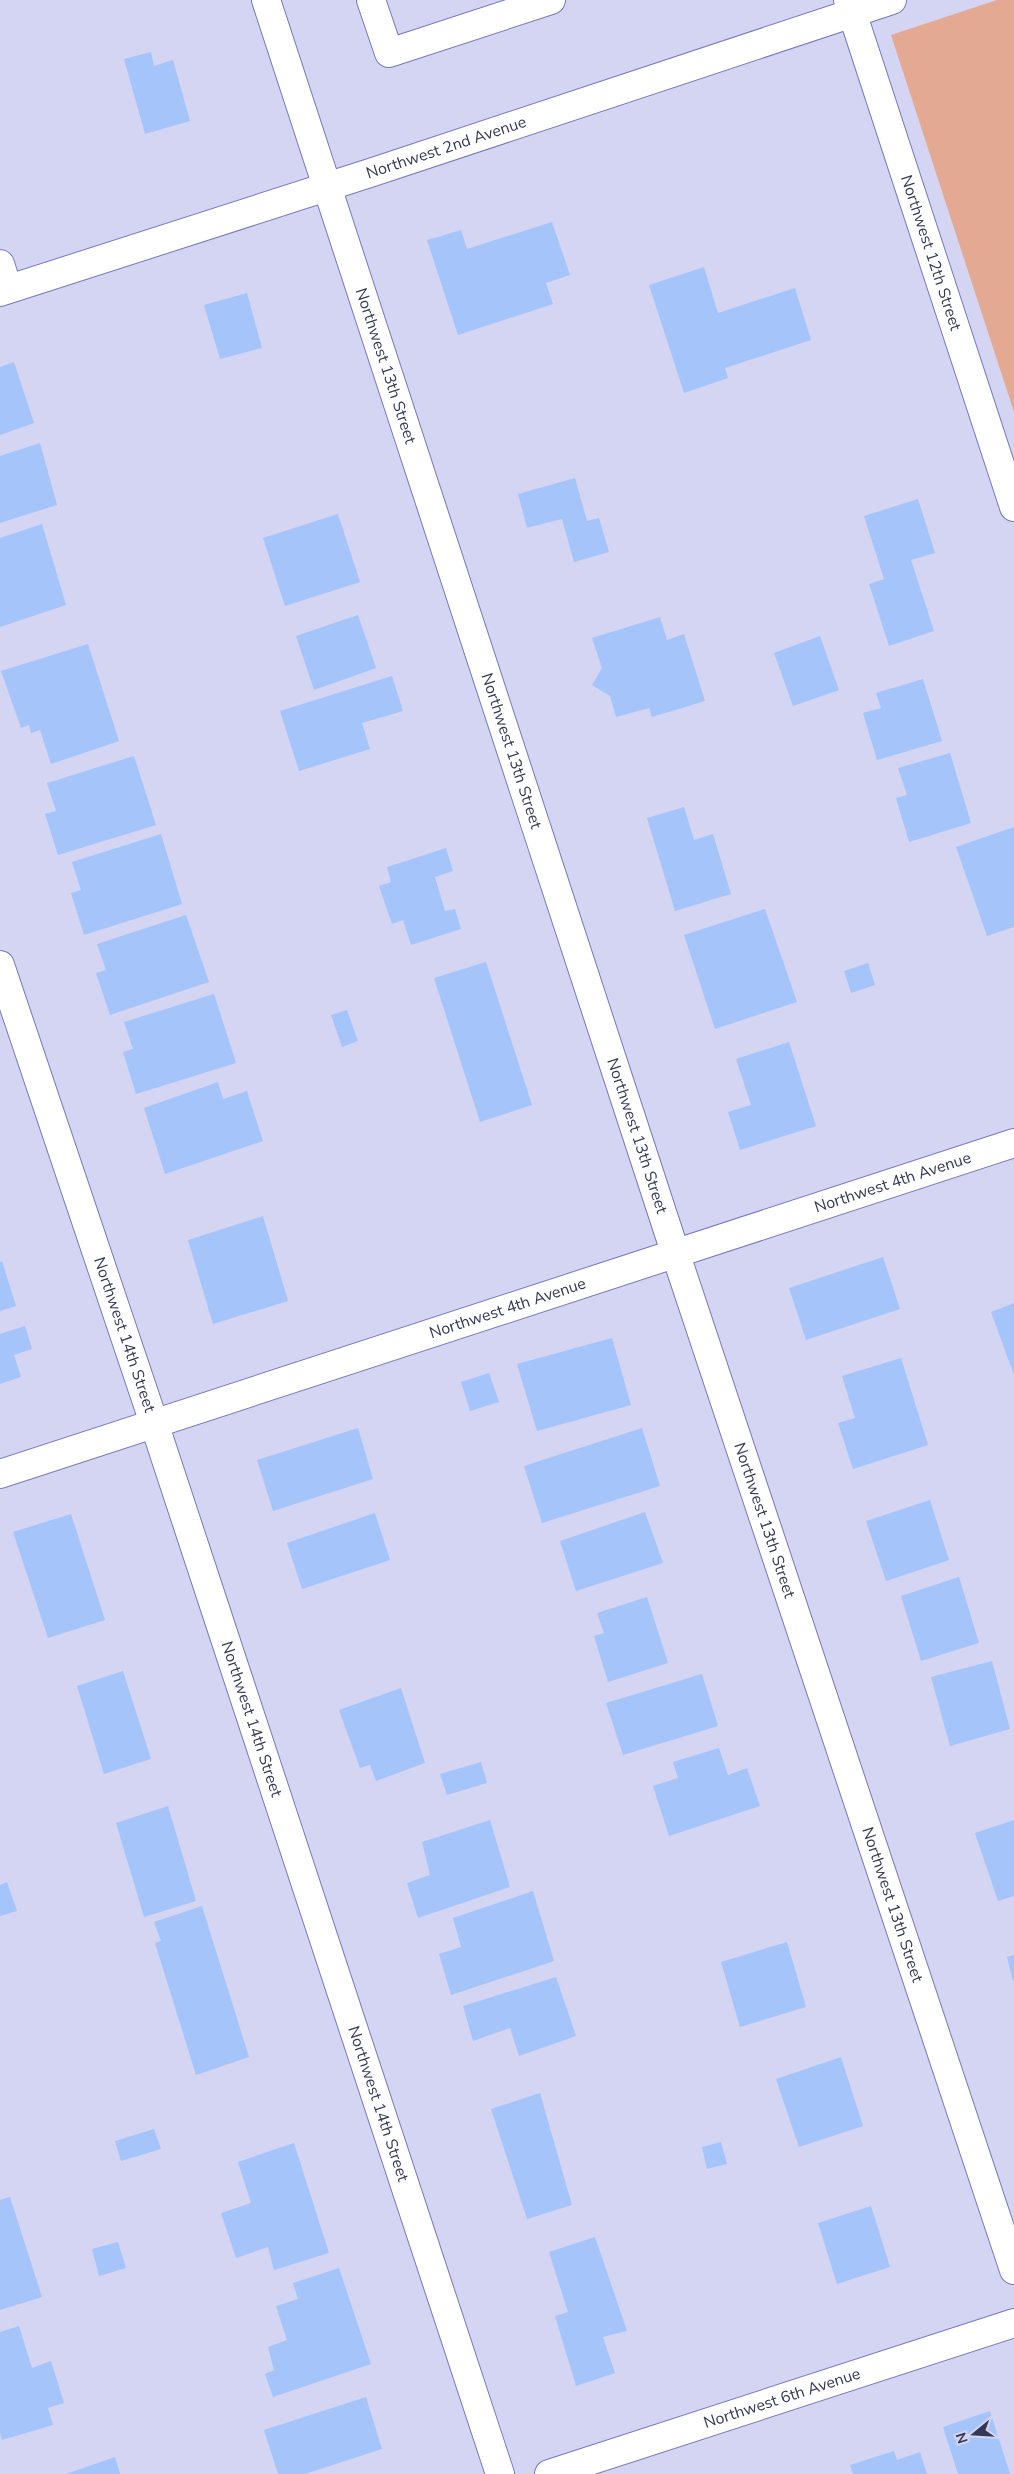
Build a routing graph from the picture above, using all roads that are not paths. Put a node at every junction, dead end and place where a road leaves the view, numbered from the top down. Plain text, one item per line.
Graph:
1 (266, 0) edge
2 (371, 0) edge
3 (892, 0) edge
4 (545, 1) edge
5 (850, 7) edge
6 (326, 187) junction
7 (0, 264) edge
8 (4, 290) edge
9 (1014, 507) edge
10 (0, 965) edge
11 (1014, 1143) edge
12 (675, 1252) junction
13 (154, 1423) junction
14 (0, 1474) edge
15 (1014, 2270) edge
16 (1014, 2323) edge
17 (500, 2474) edge
18 (549, 2474) edge

1 - 6 street, Northwest 13th Street
2 - 4 street
3 - 5 street, Northwest 2nd Avenue
5 - 6 street, Northwest 2nd Avenue
5 - 9 street, Northwest 12th Street
6 - 8 street, Northwest 2nd Avenue
6 - 12 street, Northwest 13th Street
7 - 8 street
10 - 13 street, Northwest 14th Street
11 - 12 street, Northwest 4th Avenue
12 - 13 street, Northwest 4th Avenue
12 - 15 street, Northwest 13th Street
13 - 14 street, Northwest 4th Avenue
13 - 17 street, Northwest 14th Street
16 - 18 street, Northwest 6th Avenue

